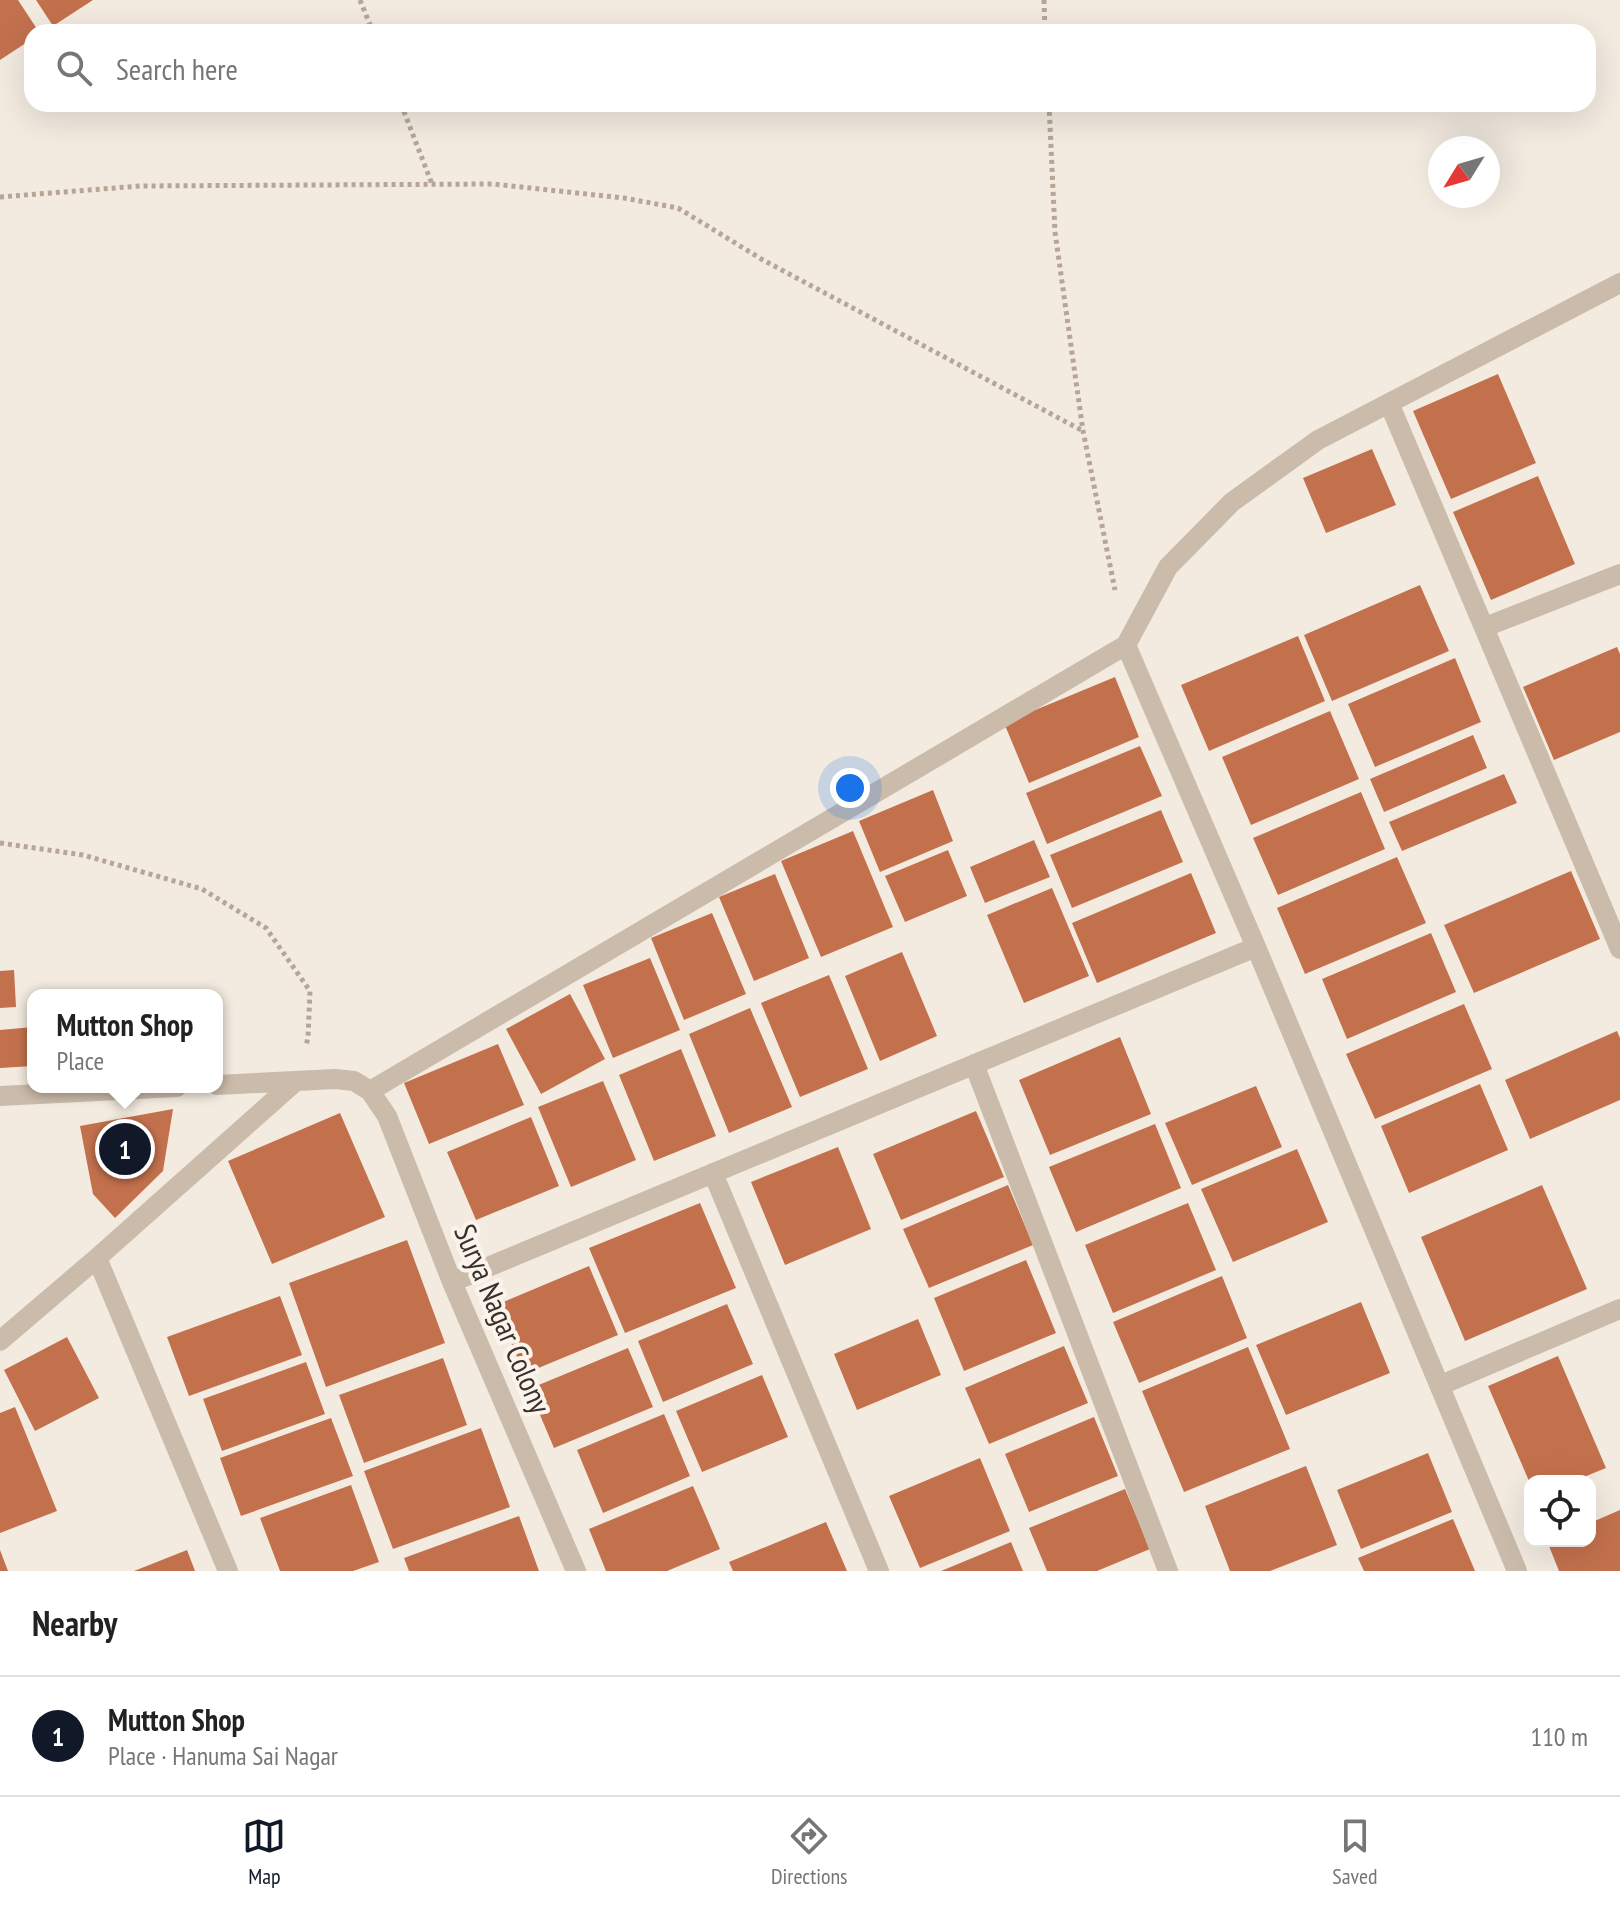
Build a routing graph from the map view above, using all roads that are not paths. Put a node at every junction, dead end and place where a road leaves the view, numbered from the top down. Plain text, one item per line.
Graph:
1 (1620, 283) edge
2 (1389, 403) junction
3 (1620, 574) edge
4 (1485, 627) junction
5 (1126, 645) junction
6 (1256, 947) junction
7 (1620, 949) edge
8 (974, 1064) junction
9 (296, 1081) junction
10 (223, 1085) edge
11 (370, 1091) junction
12 (59, 1093) edge
13 (0, 1096) edge
14 (713, 1173) junction
15 (97, 1258) junction
16 (452, 1282) junction
17 (1620, 1309) edge
18 (0, 1341) edge
19 (1441, 1385) junction
20 (228, 1571) edge
21 (576, 1571) edge
22 (879, 1571) edge
23 (1168, 1571) edge
24 (1517, 1571) edge

1 - 2 street
2 - 4 street
2 - 5 street
3 - 4 street
4 - 7 street
5 - 6 street
5 - 11 street
6 - 8 street
6 - 19 street
8 - 14 street
8 - 23 street
9 - 10 street
9 - 11 street
9 - 15 street
11 - 16 street, Surya Nagar Colony
12 - 13 street
14 - 16 street
14 - 22 street
15 - 18 street
15 - 20 street
16 - 21 street, Surya Nagar Colony
17 - 19 street
19 - 24 street

